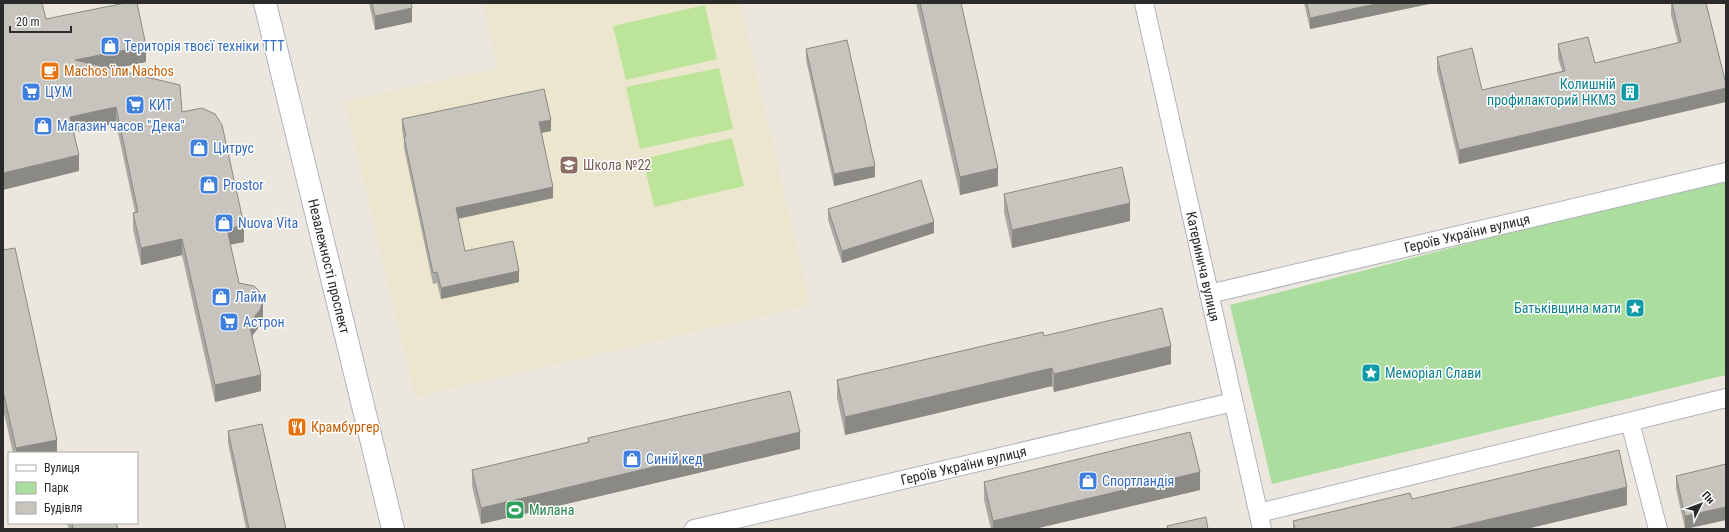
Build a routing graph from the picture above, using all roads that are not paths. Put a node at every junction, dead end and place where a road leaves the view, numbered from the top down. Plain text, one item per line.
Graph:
1 (265, 3) edge
2 (1144, 3) edge
3 (1726, 172) edge
4 (1208, 294) junction
5 (1726, 398) edge
6 (1233, 402) junction
7 (1630, 422) junction
8 (1260, 521) edge
9 (393, 529) edge
10 (694, 529) edge
11 (1658, 529) edge

1 - 9 street, Незалежності проспект
2 - 4 street, Катеринича вулиця
3 - 4 street, Героїв України вулиця
4 - 6 street, Катеринича вулиця
5 - 7 street
6 - 8 street, Катеринича вулиця
6 - 10 street, Героїв України вулиця
7 - 8 street
7 - 11 street

